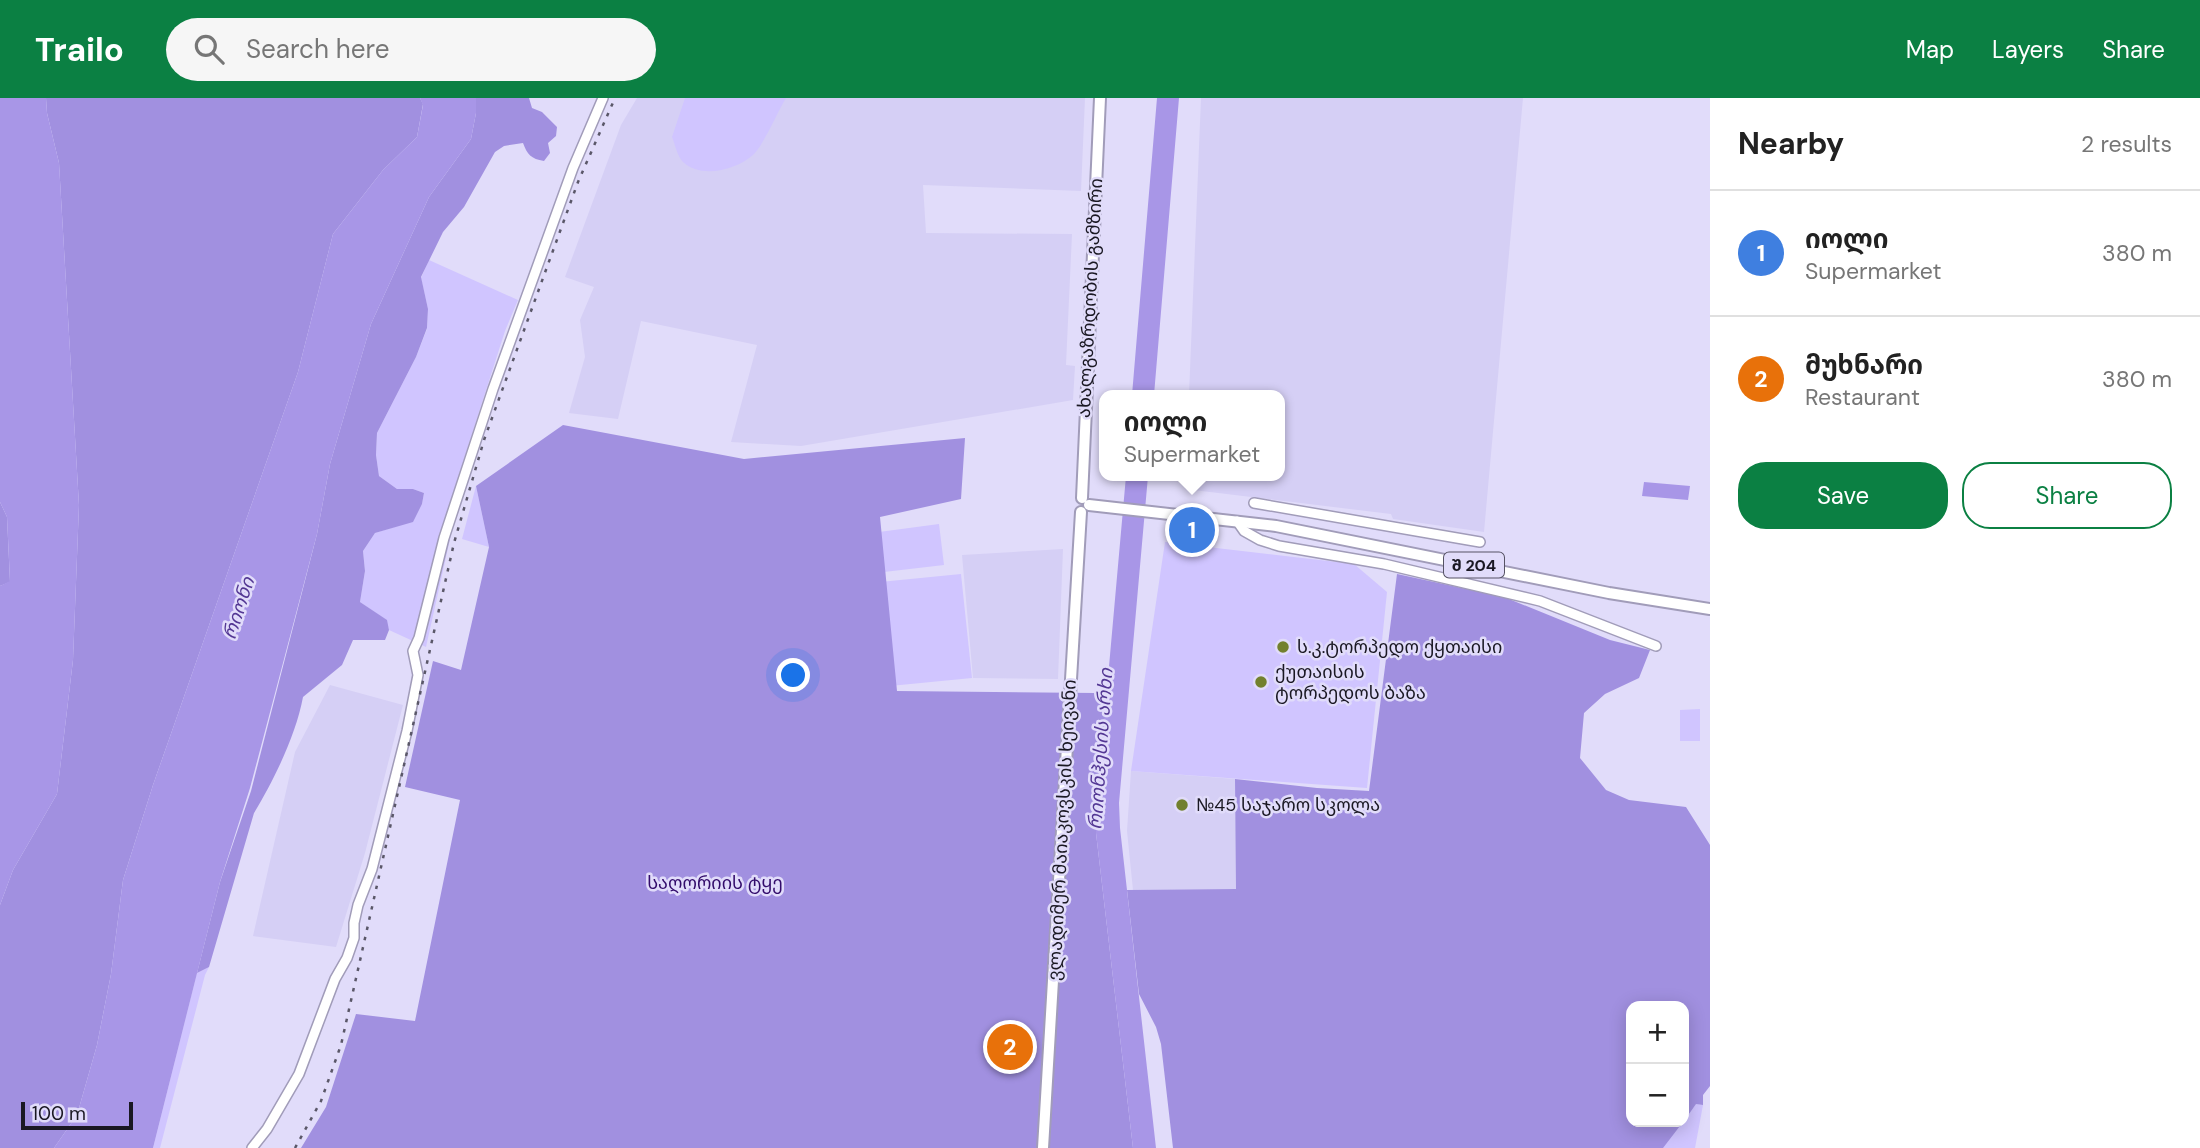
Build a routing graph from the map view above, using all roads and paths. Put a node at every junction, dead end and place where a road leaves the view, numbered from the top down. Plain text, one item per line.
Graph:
1 (603, 98) edge
2 (1100, 98) edge
3 (1254, 503) dead end
4 (1084, 505) junction
5 (1237, 521) junction
6 (1480, 542) dead end
7 (1710, 610) edge
8 (1656, 646) dead end
9 (252, 1148) edge
10 (1043, 1148) edge

1 - 9 street
2 - 4 main road, ახალგაზრდობის გამზირი
3 - 6 street
4 - 5 main road, შ 204
4 - 10 main road, ვლადიმერ მაიაკოვსკის ხეივანი
5 - 7 main road, შ 204
5 - 8 street

